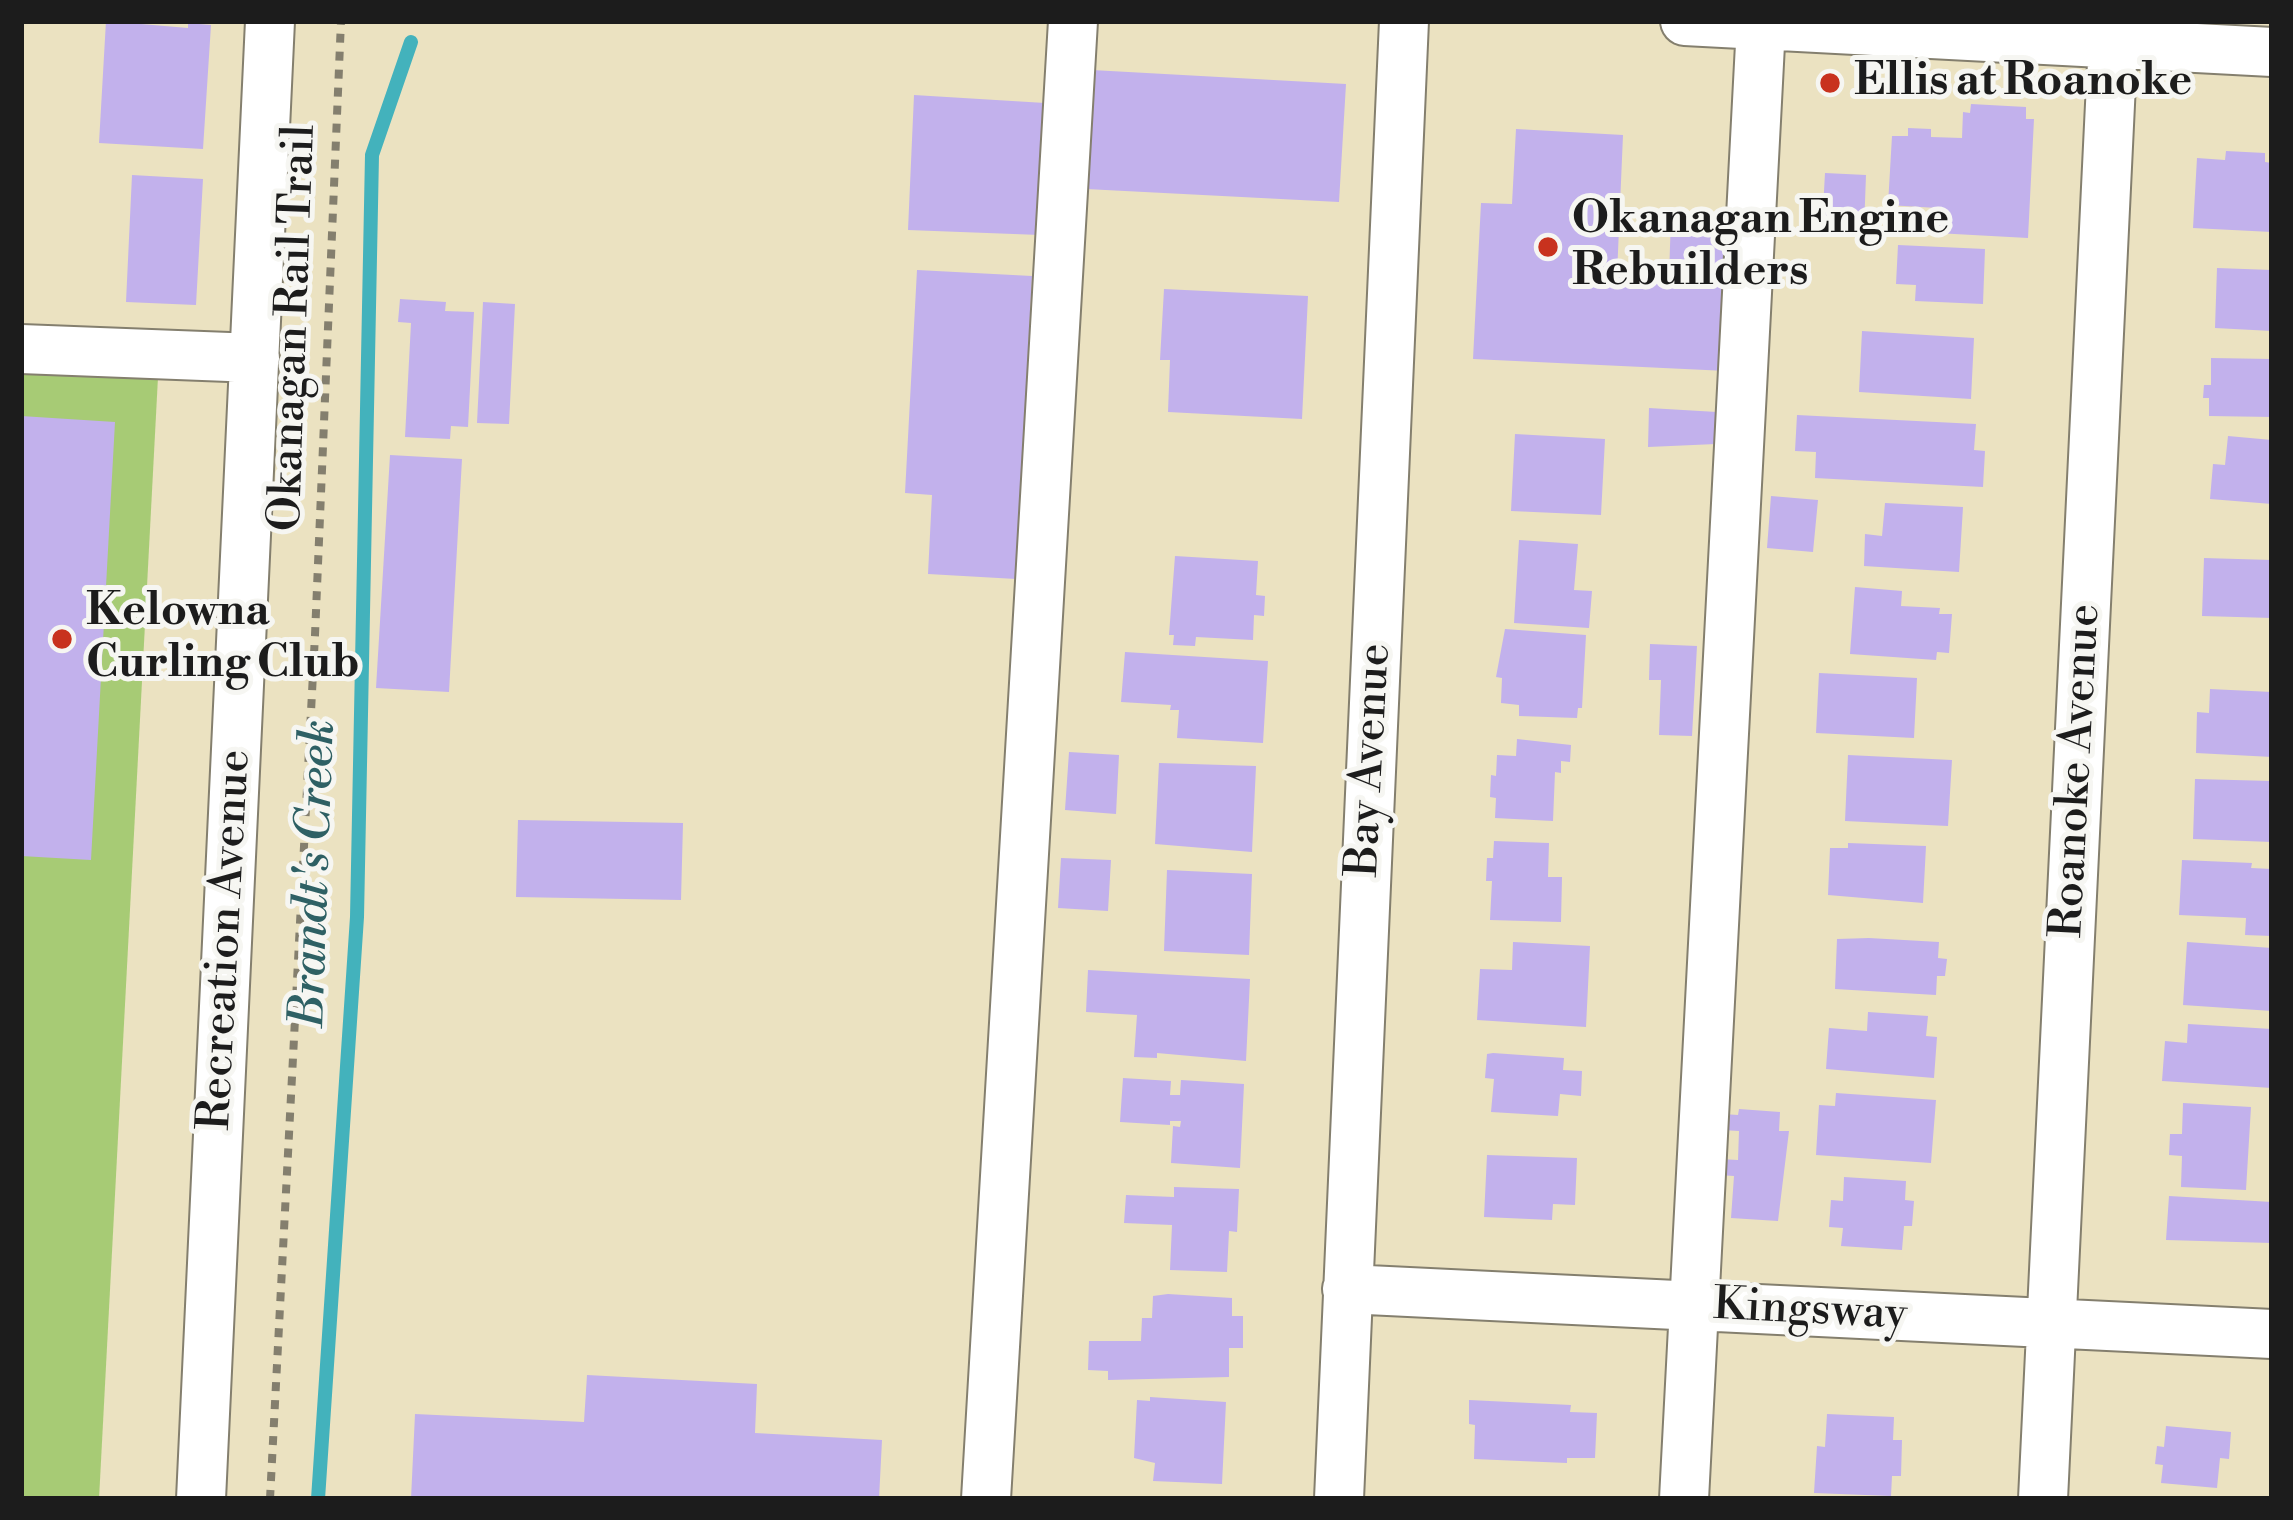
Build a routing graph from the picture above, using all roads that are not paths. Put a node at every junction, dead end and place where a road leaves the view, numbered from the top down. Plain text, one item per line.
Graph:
1 (270, 21) edge
2 (1072, 21) edge
3 (1404, 21) edge
4 (1685, 21) edge
5 (1761, 25) junction
6 (2113, 32) edge
7 (2272, 52) edge
8 (21, 349) edge
9 (255, 358) junction
10 (1347, 1289) junction
11 (1694, 1306) junction
12 (2051, 1324) junction
13 (2272, 1334) edge
14 (202, 1499) edge
15 (986, 1499) edge
16 (1339, 1499) edge
17 (1684, 1499) edge
18 (2043, 1499) edge

1 - 9 street, Recreation Avenue
2 - 15 street
3 - 10 street, Bay Avenue
4 - 5 street
5 - 6 street
5 - 11 street
6 - 7 street
6 - 12 street, Roanoke Avenue
8 - 9 street
9 - 14 street, Recreation Avenue
10 - 11 street, Kingsway
10 - 16 street, Bay Avenue
11 - 12 street, Kingsway
11 - 17 street
12 - 13 street, Kingsway
12 - 18 street, Roanoke Avenue

